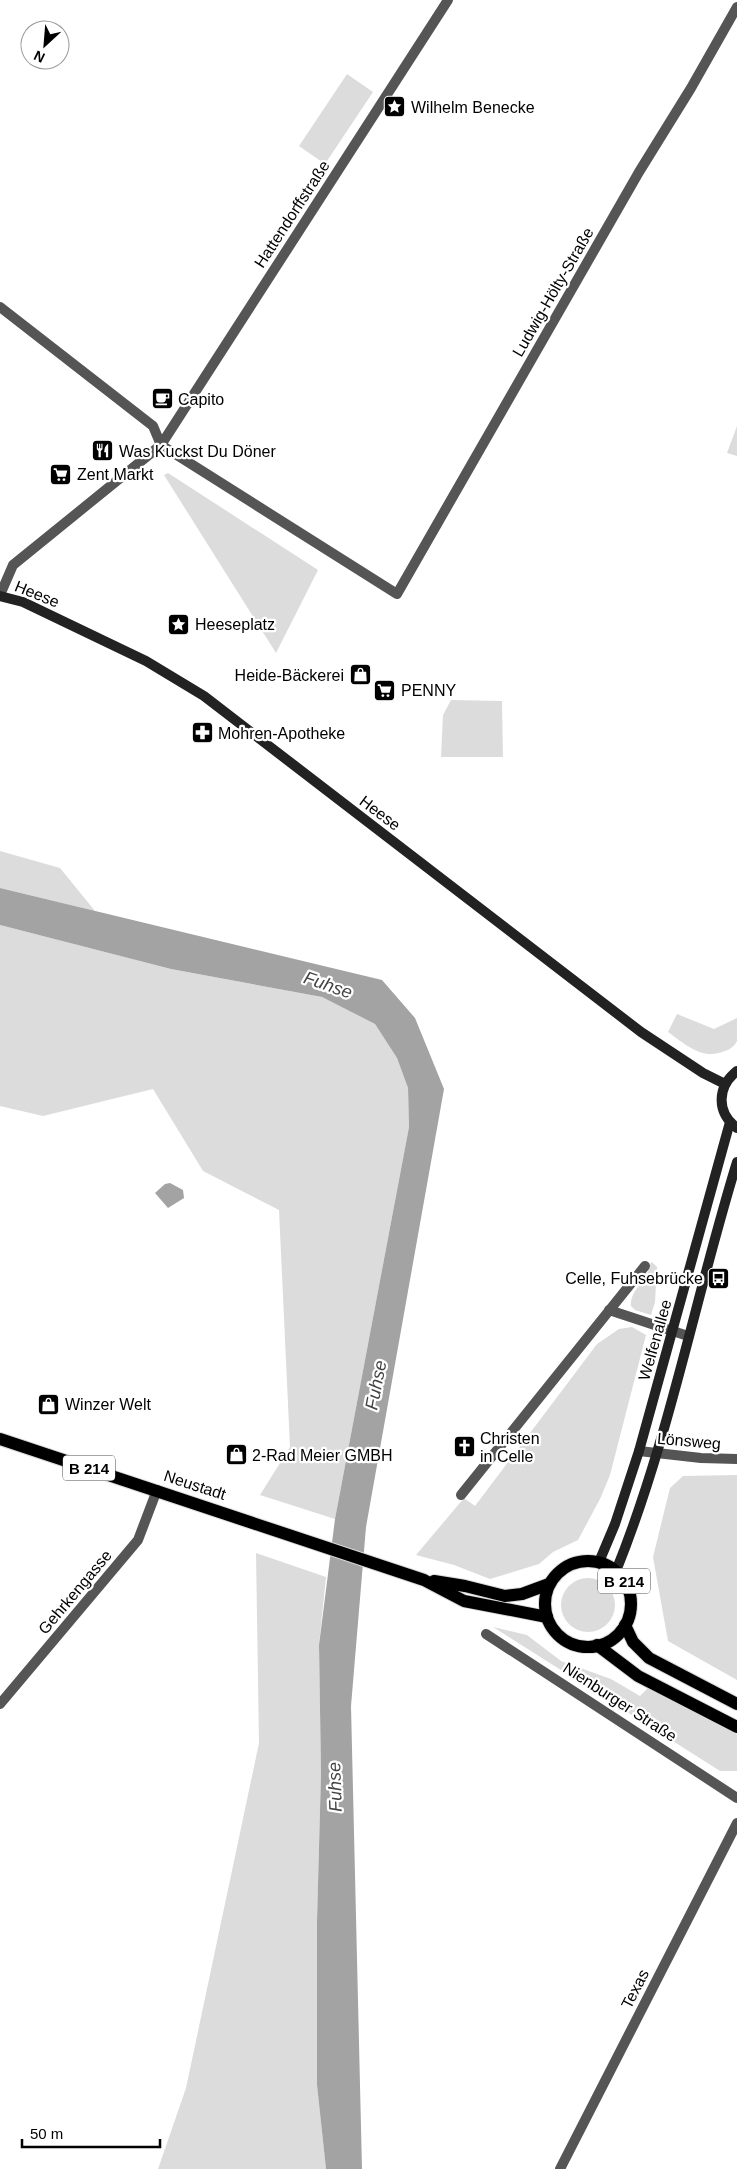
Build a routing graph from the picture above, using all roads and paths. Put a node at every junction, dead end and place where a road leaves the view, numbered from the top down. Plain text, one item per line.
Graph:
1 (448, 0) edge
2 (737, 7) edge
3 (0, 307) edge
4 (161, 445) junction
5 (0, 595) edge
6 (737, 1071) edge
7 (725, 1084) junction
8 (733, 1125) edge
9 (737, 1162) edge
10 (645, 1266) dead end
11 (609, 1310) junction
12 (673, 1331) junction
13 (688, 1336) junction
14 (0, 1439) edge
15 (639, 1451) junction
16 (655, 1454) junction
17 (737, 1459) edge
18 (157, 1490) junction
19 (461, 1495) dead end
20 (599, 1562) junction
21 (616, 1571) junction
22 (424, 1580) junction
23 (549, 1584) junction
24 (547, 1617) junction
25 (625, 1625) junction
26 (486, 1634) dead end
27 (597, 1646) junction
28 (0, 1704) edge
29 (737, 1704) edge
30 (737, 1727) edge
31 (737, 1798) edge
32 (737, 1823) edge
33 (560, 2169) edge

1 - 4 street, Hattendorffstraße
2 - 4 street, Ludwig-Hölty-Straße
3 - 4 street
4 - 5 street, Heese
5 - 7 main road, Heese
6 - 7 main road
7 - 8 main road, Welfenallee
8 - 12 main road, Welfenallee
9 - 13 main road, Welfenallee
10 - 11 street
11 - 12 street
11 - 19 street
12 - 13 street
12 - 15 main road, Welfenallee
13 - 16 main road, Welfenallee
14 - 18 main road, Neustadt / B 214
15 - 16 street, Lönsweg
15 - 20 main road, Welfenallee
16 - 17 street, Lönsweg
16 - 21 main road, Welfenallee
18 - 22 main road, Neustadt / B 214
18 - 28 street, Gehrkengasse
20 - 21 main road, B 214
20 - 23 main road, B 214
21 - 25 main road, B 214
22 - 23 main road, B 214
22 - 24 main road, B 214
23 - 24 main road
24 - 27 main road
25 - 27 main road
25 - 29 main road
26 - 31 street, Nienburger Straße
27 - 30 main road, Nienburger Straße
32 - 33 street, Texas

